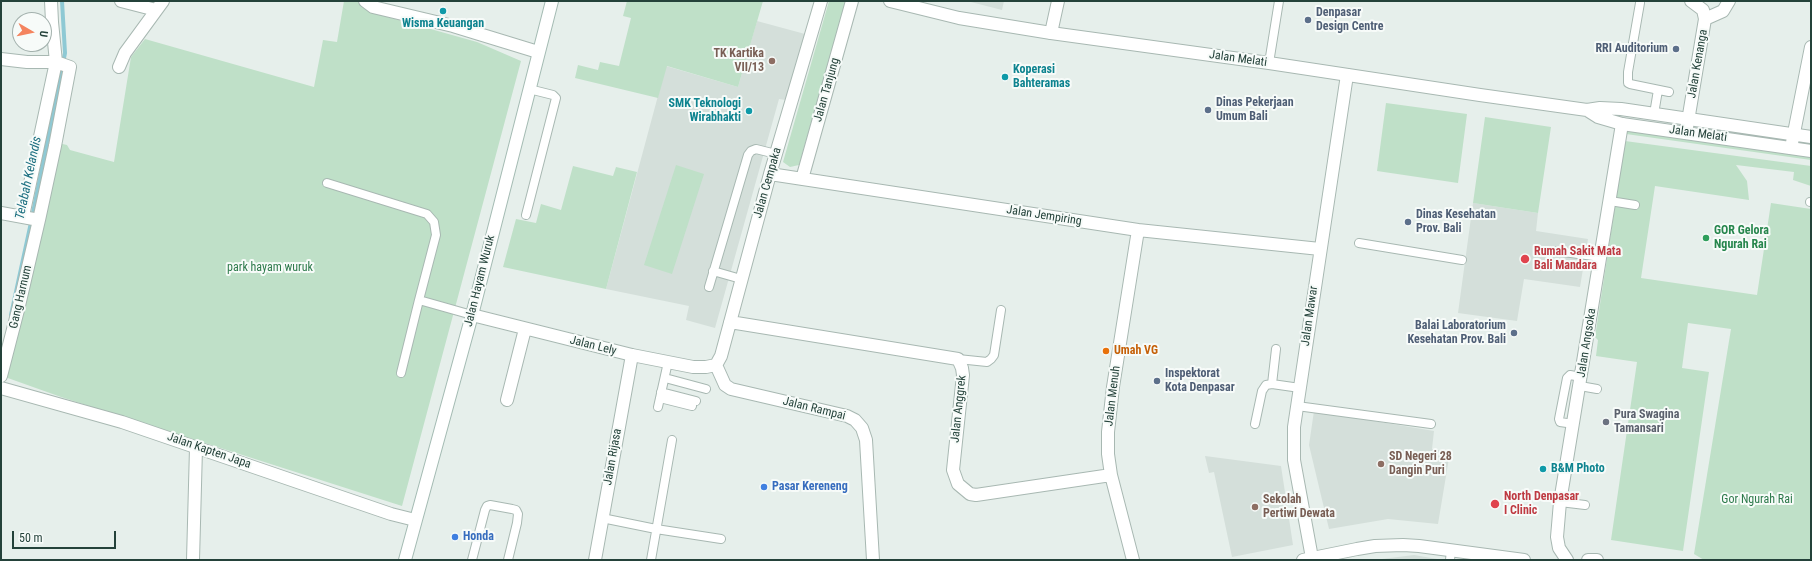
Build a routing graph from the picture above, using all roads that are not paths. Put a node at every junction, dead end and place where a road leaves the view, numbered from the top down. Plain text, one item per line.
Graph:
1 (51, 1) edge
2 (121, 1) edge
3 (365, 1) edge
4 (552, 1) edge
5 (821, 1) edge
6 (852, 1) edge
7 (890, 1) edge
8 (1058, 1) edge
9 (1280, 1) edge
10 (1691, 1) edge
11 (1728, 1) edge
12 (906, 3) edge
13 (1640, 3) dead end
14 (160, 5) edge
15 (1704, 10) edge
16 (1051, 33) junction
17 (1811, 48) edge
18 (538, 52) junction
19 (1, 59) edge
20 (1269, 63) junction
21 (62, 64) junction
22 (119, 67) dead end
23 (1346, 75) junction
24 (529, 89) junction
25 (1658, 90) junction
26 (1669, 92) dead end
27 (1587, 110) junction
28 (1654, 114) junction
29 (1688, 120) junction
30 (1622, 124) junction
31 (1686, 133) junction
32 (1794, 135) junction
33 (1811, 138) edge
34 (1791, 148) junction
35 (1811, 151) edge
36 (776, 154) junction
37 (770, 174) junction
38 (802, 179) junction
39 (327, 183) dead end
40 (1610, 200) junction
41 (1635, 205) dead end
42 (1, 213) edge
43 (526, 215) dead end
44 (32, 218) junction
45 (1138, 230) junction
46 (1359, 243) dead end
47 (1320, 249) junction
48 (1556, 251) dead end
49 (1600, 257) junction
50 (1462, 260) dead end
51 (714, 271) junction
52 (741, 279) junction
53 (709, 287) dead end
54 (419, 300) junction
55 (1001, 310) dead end
56 (472, 315) junction
57 (730, 322) junction
58 (525, 329) junction
59 (1276, 348) dead end
60 (632, 355) junction
61 (958, 359) junction
62 (668, 362) junction
63 (716, 365) junction
64 (401, 373) dead end
65 (1, 376) edge
66 (665, 378) junction
67 (1581, 382) junction
68 (1272, 384) junction
69 (1, 388) edge
70 (1300, 388) junction
71 (706, 389) dead end
72 (1597, 389) dead end
73 (660, 395) junction
74 (507, 400) dead end
75 (694, 404) dead end
76 (1297, 406) junction
77 (658, 407) dead end
78 (1255, 424) dead end
79 (1431, 424) dead end
80 (672, 440) dead end
81 (196, 448) junction
82 (1111, 475) junction
83 (1560, 502) junction
84 (1585, 505) dead end
85 (602, 518) junction
86 (415, 520) junction
87 (656, 529) junction
88 (721, 539) dead end
89 (1451, 555) edge
90 (1341, 556) edge
91 (1307, 559) edge
92 (194, 560) edge
93 (405, 560) edge
94 (472, 560) edge
95 (508, 560) edge
96 (595, 560) edge
97 (650, 560) edge
98 (873, 560) edge
99 (1133, 560) edge
100 (1524, 560) edge
101 (1566, 560) edge
102 (1588, 560) edge
103 (1597, 560) edge

1 - 21 street
2 - 14 street
3 - 18 street
4 - 18 street, Jalan Hayam Wuruk
5 - 36 street, Jalan Cempaka
6 - 38 street, Jalan Tanjung
7 - 12 street, Jalan Melati
8 - 16 street
9 - 20 lane
10 - 15 street
11 - 15 street
12 - 16 street, Jalan Melati
13 - 25 lane
14 - 22 street
15 - 29 street, Jalan Kenanga
16 - 20 street, Jalan Melati
17 - 32 street
18 - 24 street, Jalan Hayam Wuruk
19 - 21 street
20 - 23 street, Jalan Melati
21 - 44 street
21 - 44 street
23 - 27 street, Jalan Melati
23 - 47 street, Jalan Mawar
24 - 43 lane
24 - 56 street, Jalan Hayam Wuruk
25 - 26 lane
25 - 28 lane
27 - 28 street, Jalan Melati
27 - 30 street, Jalan Melati
28 - 29 street, Jalan Melati
29 - 31 street, Jalan Kenanga
29 - 32 street, Jalan Melati
30 - 31 street, Jalan Melati
30 - 40 street, Jalan Angsoka
31 - 34 street, Jalan Melati
32 - 33 street, Jalan Melati
32 - 34 street
34 - 35 street, Jalan Melati
36 - 37 street, Jalan Cempaka
36 - 51 lane
37 - 38 street, Jalan Jempiring
37 - 52 street, Jalan Cempaka
38 - 45 street, Jalan Jempiring
39 - 54 lane
40 - 41 lane
40 - 49 street, Jalan Angsoka
42 - 44 street
44 - 65 street, Gang Harnum
45 - 47 street, Jalan Jempiring
45 - 82 street, Jalan Menuh
46 - 50 lane
47 - 70 street, Jalan Mawar
48 - 49 lane
49 - 67 street, Jalan Angsoka
51 - 52 lane
51 - 53 lane
52 - 57 street, Jalan Cempaka
54 - 56 lane
54 - 64 lane
55 - 61 lane
56 - 58 street, Jalan Lely
56 - 86 street, Jalan Hayam Wuruk
57 - 61 street, Jalan Anggrek
57 - 63 street, Jalan Cempaka
58 - 60 street, Jalan Lely
58 - 74 street
59 - 68 lane
60 - 62 street, Jalan Lely
60 - 85 street, Jalan Rijasa
61 - 82 street, Jalan Anggrek
62 - 63 street, Jalan Lely
62 - 66 lane
63 - 98 street, Jalan Rampai
66 - 71 lane
66 - 73 lane
67 - 72 lane
67 - 83 street, Jalan Angsoka
68 - 70 lane
68 - 78 lane
69 - 81 street, Jalan Kapten Japa
70 - 76 street, Jalan Mawar
73 - 75 lane
73 - 77 lane
76 - 79 lane
76 - 91 street, Jalan Mawar
80 - 87 lane
81 - 86 street, Jalan Kapten Japa
81 - 92 street
82 - 99 street, Jalan Menuh
83 - 84 lane
83 - 101 street, Jalan Angsoka
85 - 87 lane
85 - 96 street, Jalan Rijasa
86 - 93 street, Jalan Hayam Wuruk
87 - 88 lane
87 - 97 lane
89 - 90 street
89 - 100 street
90 - 91 street
94 - 95 lane
102 - 103 street

